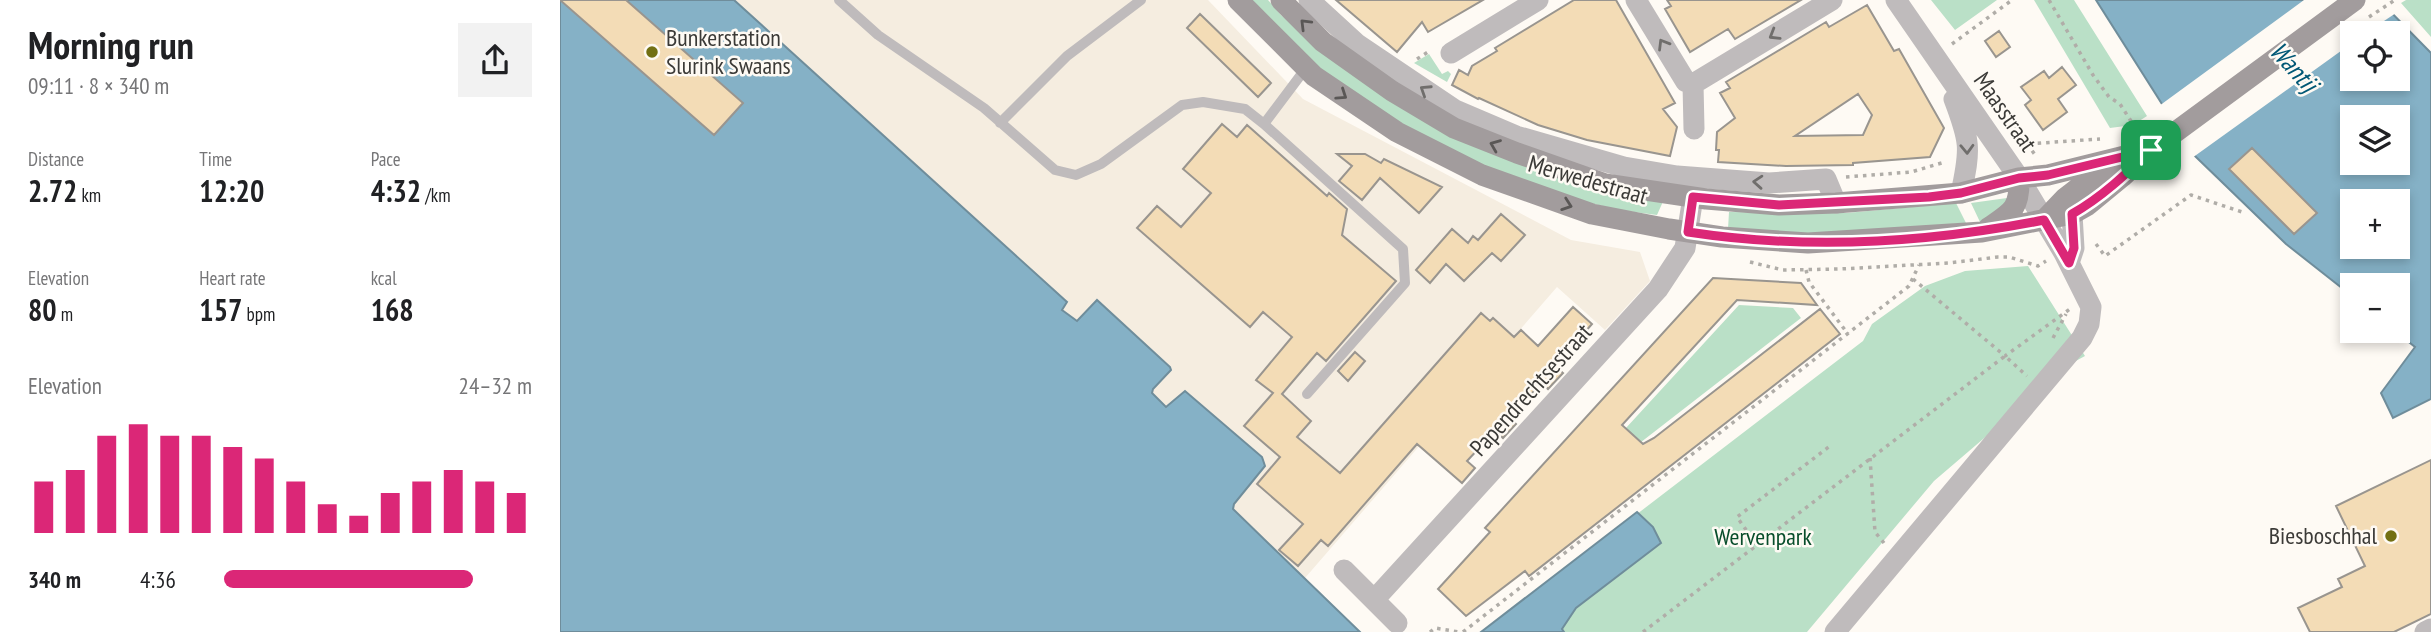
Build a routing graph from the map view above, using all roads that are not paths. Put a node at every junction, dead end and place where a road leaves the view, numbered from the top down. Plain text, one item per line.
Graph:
1 (839, 0) edge
2 (1140, 0) edge
3 (1238, 0) edge
4 (1281, 0) edge
5 (1309, 0) edge
6 (1538, 0) edge
7 (1636, 0) edge
8 (1832, 0) edge
9 (1896, 0) edge
10 (2355, 0) edge
11 (1451, 53) road end
12 (1939, 63) junction
13 (1306, 68) junction
14 (1692, 84) junction
15 (1000, 123) junction
16 (1264, 124) junction
17 (1694, 129) dead end
18 (2145, 142) junction
19 (2115, 159) junction
20 (2019, 178) junction
21 (1961, 193) junction
22 (1693, 197) junction
23 (1836, 203) junction
24 (2072, 214) junction
25 (2044, 220) junction
26 (1688, 232) junction
27 (1982, 232) junction
28 (2069, 263) junction
29 (1307, 394) dead end
30 (1344, 570) dead end
31 (1374, 600) junction
32 (1396, 623) dead end
33 (2431, 629) edge
34 (1835, 632) edge
35 (2425, 632) edge

1 - 15 lane
2 - 15 lane
3 - 13 main road, Merwedestraat
22 -> 4 main road, Merwedestraat
23 -> 5 street, Merwedestraat
6 - 11 street
14 -> 7 street
8 -> 14 street
9 - 12 street, Maasstraat
10 - 18 main road
12 - 20 street, Maasstraat
12 -> 21 street, Maasstraat
13 - 16 lane
13 -> 26 main road, Merwedestraat
14 - 17 street
15 - 16 lane
16 - 29 lane
18 - 19 main road, Merwedestraat
18 - 24 main road
19 - 20 main road, Merwedestraat
19 - 25 main road
20 - 21 main road, Merwedestraat
20 - 25 street, Maasstraat
20 - 27 main road
21 - 23 main road, Merwedestraat
22 - 23 main road, Merwedestraat
22 - 26 street, Papendrechtsestraat
24 - 25 main road, Merwedestraat
24 - 28 street
25 - 27 main road, Merwedestraat
25 - 28 street, Maasstraat
26 - 27 main road, Merwedestraat
26 - 31 street, Papendrechtsestraat
28 - 34 street, Maasstraat
30 - 31 street
31 - 32 street
33 - 35 street

